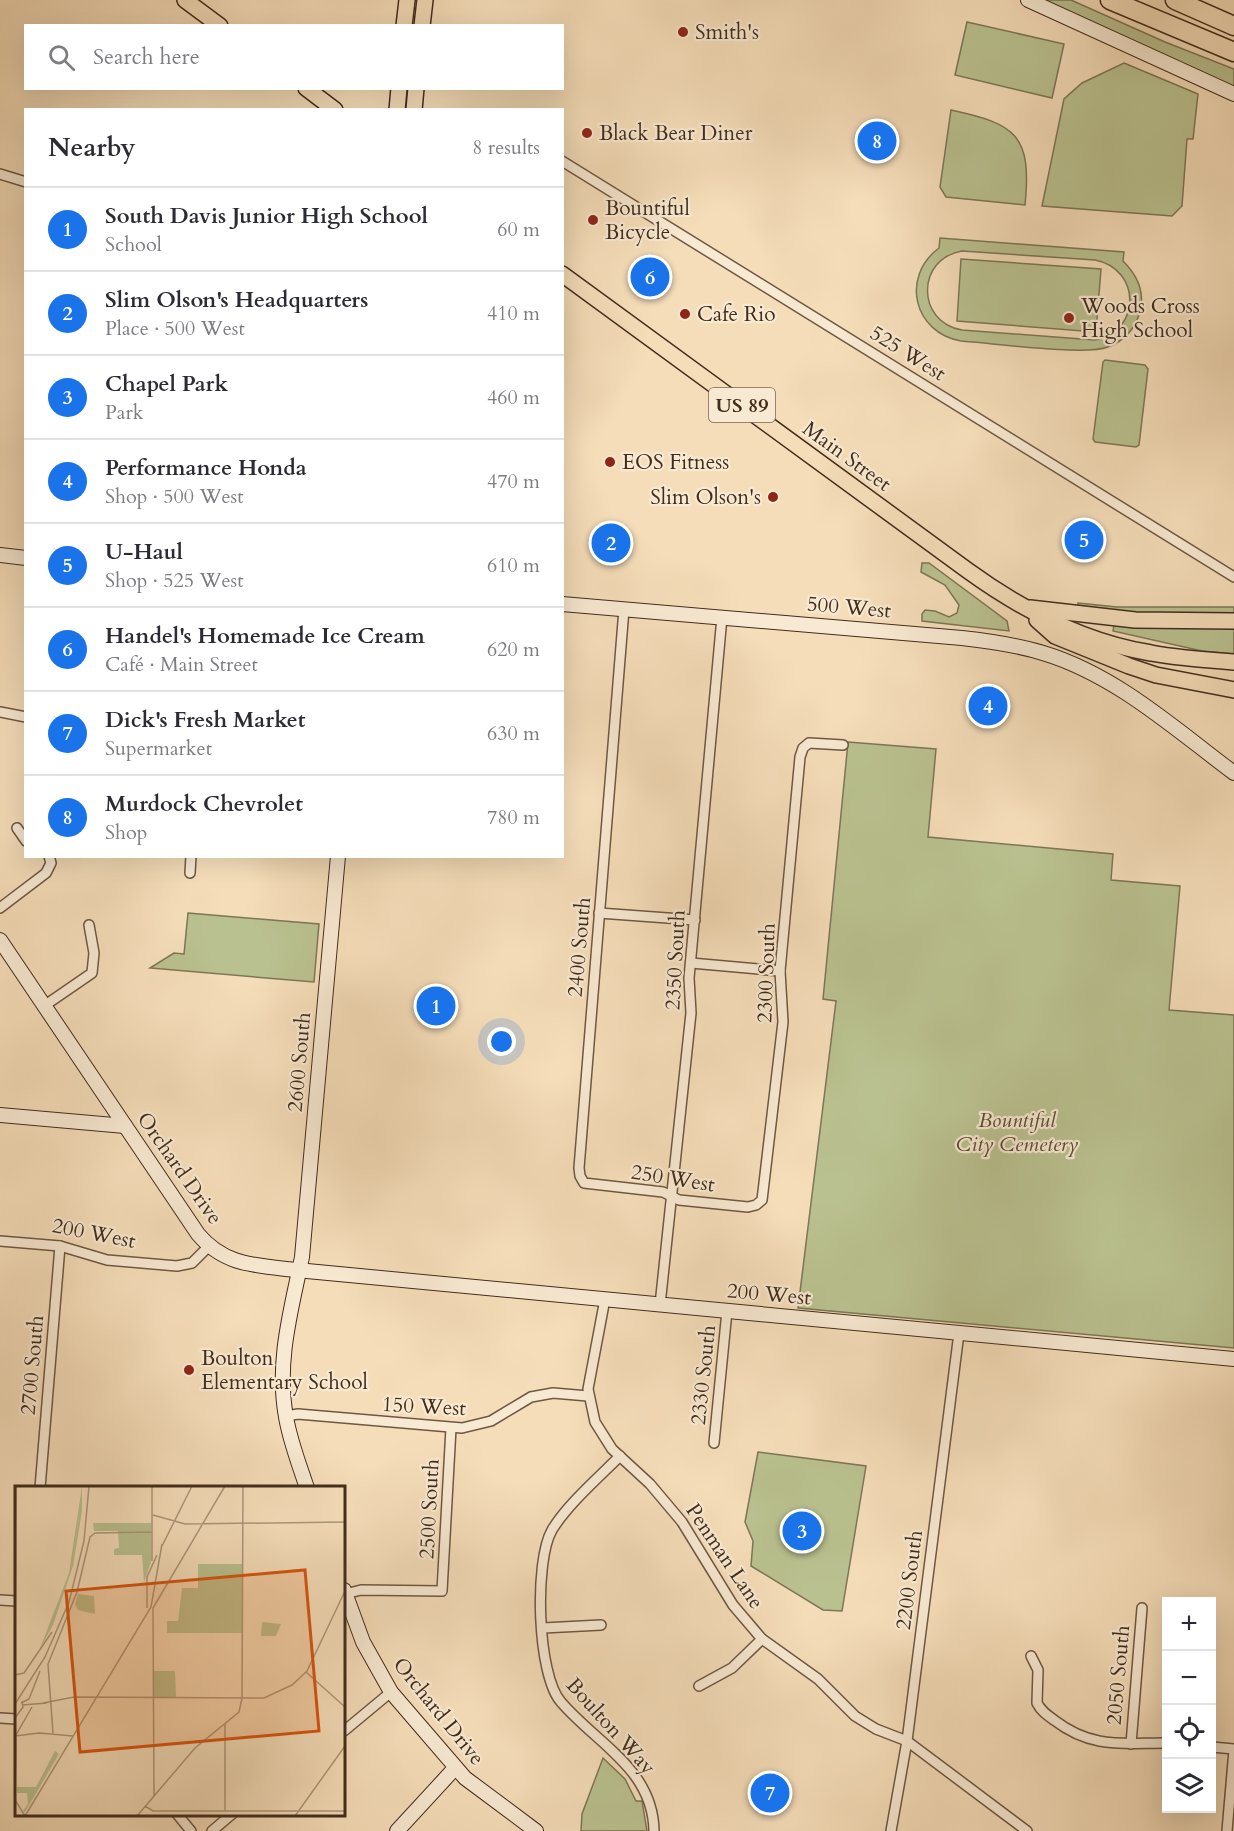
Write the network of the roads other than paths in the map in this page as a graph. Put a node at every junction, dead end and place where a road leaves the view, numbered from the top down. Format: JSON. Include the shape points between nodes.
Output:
{"nodes":[{"id":1,"x":185,"y":0,"type":"edge"},
{"id":2,"x":407,"y":0,"type":"edge"},
{"id":3,"x":425,"y":0,"type":"edge"},
{"id":4,"x":1028,"y":0,"type":"edge"},
{"id":5,"x":1110,"y":0,"type":"edge"},
{"id":6,"x":1175,"y":0,"type":"edge"},
{"id":7,"x":217,"y":24,"type":"edge"},
{"id":8,"x":404,"y":24,"type":"edge"},
{"id":9,"x":422,"y":24,"type":"edge"},
{"id":10,"x":1234,"y":26,"type":"edge"},
{"id":11,"x":1234,"y":52,"type":"edge"},
{"id":12,"x":309,"y":90,"type":"edge"},
{"id":13,"x":399,"y":90,"type":"edge"},
{"id":14,"x":416,"y":90,"type":"edge"},
{"id":15,"x":1234,"y":94,"type":"edge"},
{"id":16,"x":332,"y":108,"type":"edge"},
{"id":17,"x":397,"y":108,"type":"edge"},
{"id":18,"x":414,"y":108,"type":"edge"},
{"id":19,"x":564,"y":162,"type":"edge"},
{"id":20,"x":0,"y":174,"type":"edge"},
{"id":21,"x":24,"y":181,"type":"edge"},
{"id":22,"x":564,"y":275,"type":"edge"},
{"id":23,"x":0,"y":555,"type":"edge"},
{"id":24,"x":24,"y":558,"type":"edge"},
{"id":25,"x":1234,"y":577,"type":"edge"},
{"id":26,"x":564,"y":604,"type":"edge"},
{"id":27,"x":1022,"y":606,"type":"junction"},
{"id":28,"x":624,"y":609,"type":"junction"},
{"id":29,"x":722,"y":617,"type":"junction"},
{"id":30,"x":1234,"y":621,"type":"edge"},
{"id":31,"x":1234,"y":662,"type":"edge"},
{"id":32,"x":1234,"y":690,"type":"edge"},
{"id":33,"x":0,"y":712,"type":"edge"},
{"id":34,"x":24,"y":717,"type":"edge"},
{"id":35,"x":843,"y":745,"type":"dead end"},
{"id":36,"x":1234,"y":773,"type":"edge"},
{"id":37,"x":16,"y":828,"type":"dead end"},
{"id":38,"x":24,"y":838,"type":"edge"},
{"id":39,"x":50,"y":858,"type":"edge"},
{"id":40,"x":191,"y":858,"type":"edge"},
{"id":41,"x":338,"y":858,"type":"edge"},
{"id":42,"x":190,"y":873,"type":"dead end"},
{"id":43,"x":0,"y":908,"type":"edge"},
{"id":44,"x":599,"y":913,"type":"junction"},
{"id":45,"x":695,"y":920,"type":"junction"},
{"id":46,"x":89,"y":925,"type":"dead end"},
{"id":47,"x":0,"y":940,"type":"edge"},
{"id":48,"x":691,"y":963,"type":"junction"},
{"id":49,"x":780,"y":971,"type":"junction"},
{"id":50,"x":44,"y":1006,"type":"junction"},
{"id":51,"x":0,"y":1114,"type":"edge"},
{"id":52,"x":125,"y":1126,"type":"junction"},
{"id":53,"x":581,"y":1180,"type":"joint"},
{"id":54,"x":672,"y":1196,"type":"junction"},
{"id":55,"x":759,"y":1203,"type":"joint"},
{"id":56,"x":0,"y":1241,"type":"edge"},
{"id":57,"x":60,"y":1246,"type":"junction"},
{"id":58,"x":209,"y":1246,"type":"junction"},
{"id":59,"x":299,"y":1270,"type":"junction"},
{"id":60,"x":605,"y":1299,"type":"junction"},
{"id":61,"x":660,"y":1305,"type":"junction"},
{"id":62,"x":727,"y":1311,"type":"junction"},
{"id":63,"x":959,"y":1333,"type":"junction"},
{"id":64,"x":1234,"y":1359,"type":"edge"},
{"id":65,"x":588,"y":1396,"type":"junction"},
{"id":66,"x":286,"y":1416,"type":"junction"},
{"id":67,"x":451,"y":1428,"type":"junction"},
{"id":68,"x":714,"y":1443,"type":"dead end"},
{"id":69,"x":620,"y":1456,"type":"junction"},
{"id":70,"x":40,"y":1486,"type":"edge"},
{"id":71,"x":306,"y":1486,"type":"edge"},
{"id":72,"x":345,"y":1592,"type":"edge"},
{"id":73,"x":345,"y":1595,"type":"edge"},
{"id":74,"x":0,"y":1600,"type":"edge"},
{"id":75,"x":15,"y":1601,"type":"edge"},
{"id":76,"x":1142,"y":1608,"type":"dead end"},
{"id":77,"x":601,"y":1626,"type":"dead end"},
{"id":78,"x":543,"y":1628,"type":"junction"},
{"id":79,"x":762,"y":1639,"type":"junction"},
{"id":80,"x":1031,"y":1656,"type":"dead end"},
{"id":81,"x":699,"y":1686,"type":"dead end"},
{"id":82,"x":391,"y":1692,"type":"junction"},
{"id":83,"x":0,"y":1718,"type":"edge"},
{"id":84,"x":15,"y":1719,"type":"edge"},
{"id":85,"x":345,"y":1730,"type":"edge"},
{"id":86,"x":907,"y":1741,"type":"junction"},
{"id":87,"x":1162,"y":1743,"type":"edge"},
{"id":88,"x":1131,"y":1744,"type":"junction"},
{"id":89,"x":1216,"y":1748,"type":"edge"},
{"id":90,"x":1234,"y":1750,"type":"edge"},
{"id":91,"x":455,"y":1768,"type":"junction"},
{"id":92,"x":1233,"y":1773,"type":"edge"},
{"id":93,"x":178,"y":1816,"type":"edge"},
{"id":94,"x":231,"y":1816,"type":"edge"},
{"id":95,"x":191,"y":1831,"type":"edge"},
{"id":96,"x":212,"y":1831,"type":"edge"},
{"id":97,"x":397,"y":1831,"type":"edge"},
{"id":98,"x":536,"y":1831,"type":"edge"},
{"id":99,"x":654,"y":1831,"type":"edge"},
{"id":100,"x":891,"y":1831,"type":"edge"},
{"id":101,"x":1027,"y":1831,"type":"edge"},
{"id":102,"x":1227,"y":1831,"type":"edge"}],
"edges":[{"from":1,"to":7,"type":"main road"},
{"from":2,"to":8,"type":"main road"},
{"from":3,"to":9,"type":"main road"},
{"from":4,"to":15,"type":"street"},
{"from":5,"to":11,"type":"highway"},
{"from":6,"to":10,"type":"highway"},
{"from":12,"to":16,"type":"main road"},
{"from":13,"to":17,"type":"main road"},
{"from":14,"to":18,"type":"main road"},
{"from":19,"to":25,"type":"street","name":"525 West"},
{"from":20,"to":21,"type":"street"},
{"from":22,"to":27,"type":"main road","name":"Main Street","number":"US 89","via":[[979,579]]},
{"from":23,"to":24,"type":"street"},
{"from":26,"to":28,"type":"street","name":"500 West"},
{"from":27,"to":30,"type":"main road","via":[[1135,620]]},
{"from":27,"to":31,"type":"main road","number":"US 89","via":[[1064,628],[1120,647]]},
{"from":27,"to":32,"type":"main road","via":[[1055,636],[1129,666]]},
{"from":28,"to":29,"type":"street","name":"500 West"},
{"from":28,"to":44,"type":"street","name":"2400 South"},
{"from":29,"to":36,"type":"street","name":"500 West","via":[[1004,643],[1063,661],[1122,690]]},
{"from":29,"to":45,"type":"street","name":"2350 South"},
{"from":33,"to":34,"type":"street"},
{"from":35,"to":49,"type":"street","name":"2300 South","via":[[812,742],[805,745],[800,757]]},
{"from":37,"to":38,"type":"street"},
{"from":39,"to":43,"type":"street","via":[[46,873]]},
{"from":40,"to":42,"type":"street"},
{"from":41,"to":59,"type":"street","name":"2600 South"},
{"from":44,"to":45,"type":"street"},
{"from":44,"to":53,"type":"street","name":"2400 South"},
{"from":45,"to":48,"type":"street","name":"2350 South"},
{"from":46,"to":50,"type":"street","via":[[94,953],[92,973]]},
{"from":47,"to":50,"type":"street","name":"Orchard Drive"},
{"from":48,"to":49,"type":"street"},
{"from":48,"to":54,"type":"street","name":"2350 South","via":[[691,1013]]},
{"from":49,"to":55,"type":"street","name":"2300 South","via":[[783,1022],[764,1192]]},
{"from":50,"to":52,"type":"street","name":"Orchard Drive"},
{"from":51,"to":52,"type":"street"},
{"from":52,"to":58,"type":"street","name":"Orchard Drive"},
{"from":53,"to":54,"type":"street","name":"250 West","via":[[592,1185]]},
{"from":54,"to":55,"type":"street","name":"250 West","via":[[747,1207]]},
{"from":54,"to":61,"type":"street","name":"2350 South"},
{"from":56,"to":57,"type":"street","name":"200 West"},
{"from":57,"to":58,"type":"street","name":"200 West","via":[[106,1260],[177,1266],[192,1263]]},
{"from":57,"to":70,"type":"street","name":"2700 South"},
{"from":58,"to":59,"type":"street","name":"Orchard Drive","via":[[242,1264]]},
{"from":59,"to":60,"type":"street","name":"200 West"},
{"from":59,"to":66,"type":"street","via":[[283,1359]]},
{"from":60,"to":61,"type":"street","name":"200 West"},
{"from":60,"to":65,"type":"street","name":"Penman Lane"},
{"from":61,"to":62,"type":"street","name":"200 West"},
{"from":62,"to":63,"type":"street","name":"200 West"},
{"from":62,"to":68,"type":"street","name":"2330 South"},
{"from":63,"to":64,"type":"street","name":"200 West"},
{"from":63,"to":86,"type":"street","name":"2200 South"},
{"from":65,"to":67,"type":"street","name":"150 West","via":[[531,1397],[481,1425]]},
{"from":65,"to":69,"type":"street","name":"Penman Lane","via":[[600,1432]]},
{"from":66,"to":67,"type":"street","name":"150 West"},
{"from":66,"to":71,"type":"street"},
{"from":67,"to":72,"type":"street","name":"2500 South","via":[[442,1591]]},
{"from":69,"to":78,"type":"street","name":"Boulton Way","via":[[548,1538],[541,1566]]},
{"from":69,"to":79,"type":"street","name":"Penman Lane","via":[[667,1503],[696,1542],[725,1595]]},
{"from":73,"to":82,"type":"street","name":"Orchard Drive","via":[[366,1650]]},
{"from":74,"to":75,"type":"street"},
{"from":76,"to":88,"type":"street","name":"2050 South"},
{"from":77,"to":78,"type":"street"},
{"from":78,"to":99,"type":"street","name":"Boulton Way","via":[[545,1666],[554,1692],[638,1778],[652,1809]]},
{"from":79,"to":81,"type":"street","via":[[732,1668]]},
{"from":79,"to":86,"type":"street","name":"Penman Lane","via":[[818,1679],[863,1722]]},
{"from":80,"to":88,"type":"street","via":[[1038,1670],[1036,1700],[1041,1710],[1081,1737]]},
{"from":82,"to":85,"type":"street"},
{"from":82,"to":91,"type":"street","name":"Orchard Drive"},
{"from":83,"to":84,"type":"street"},
{"from":86,"to":100,"type":"street","name":"2200 South"},
{"from":86,"to":101,"type":"street","name":"Penman Lane"},
{"from":87,"to":88,"type":"street"},
{"from":89,"to":90,"type":"street"},
{"from":90,"to":92,"type":"street"},
{"from":91,"to":97,"type":"street"},
{"from":91,"to":98,"type":"street","name":"Orchard Drive"},
{"from":92,"to":102,"type":"street"},
{"from":93,"to":95,"type":"street"},
{"from":94,"to":96,"type":"street"}]}
